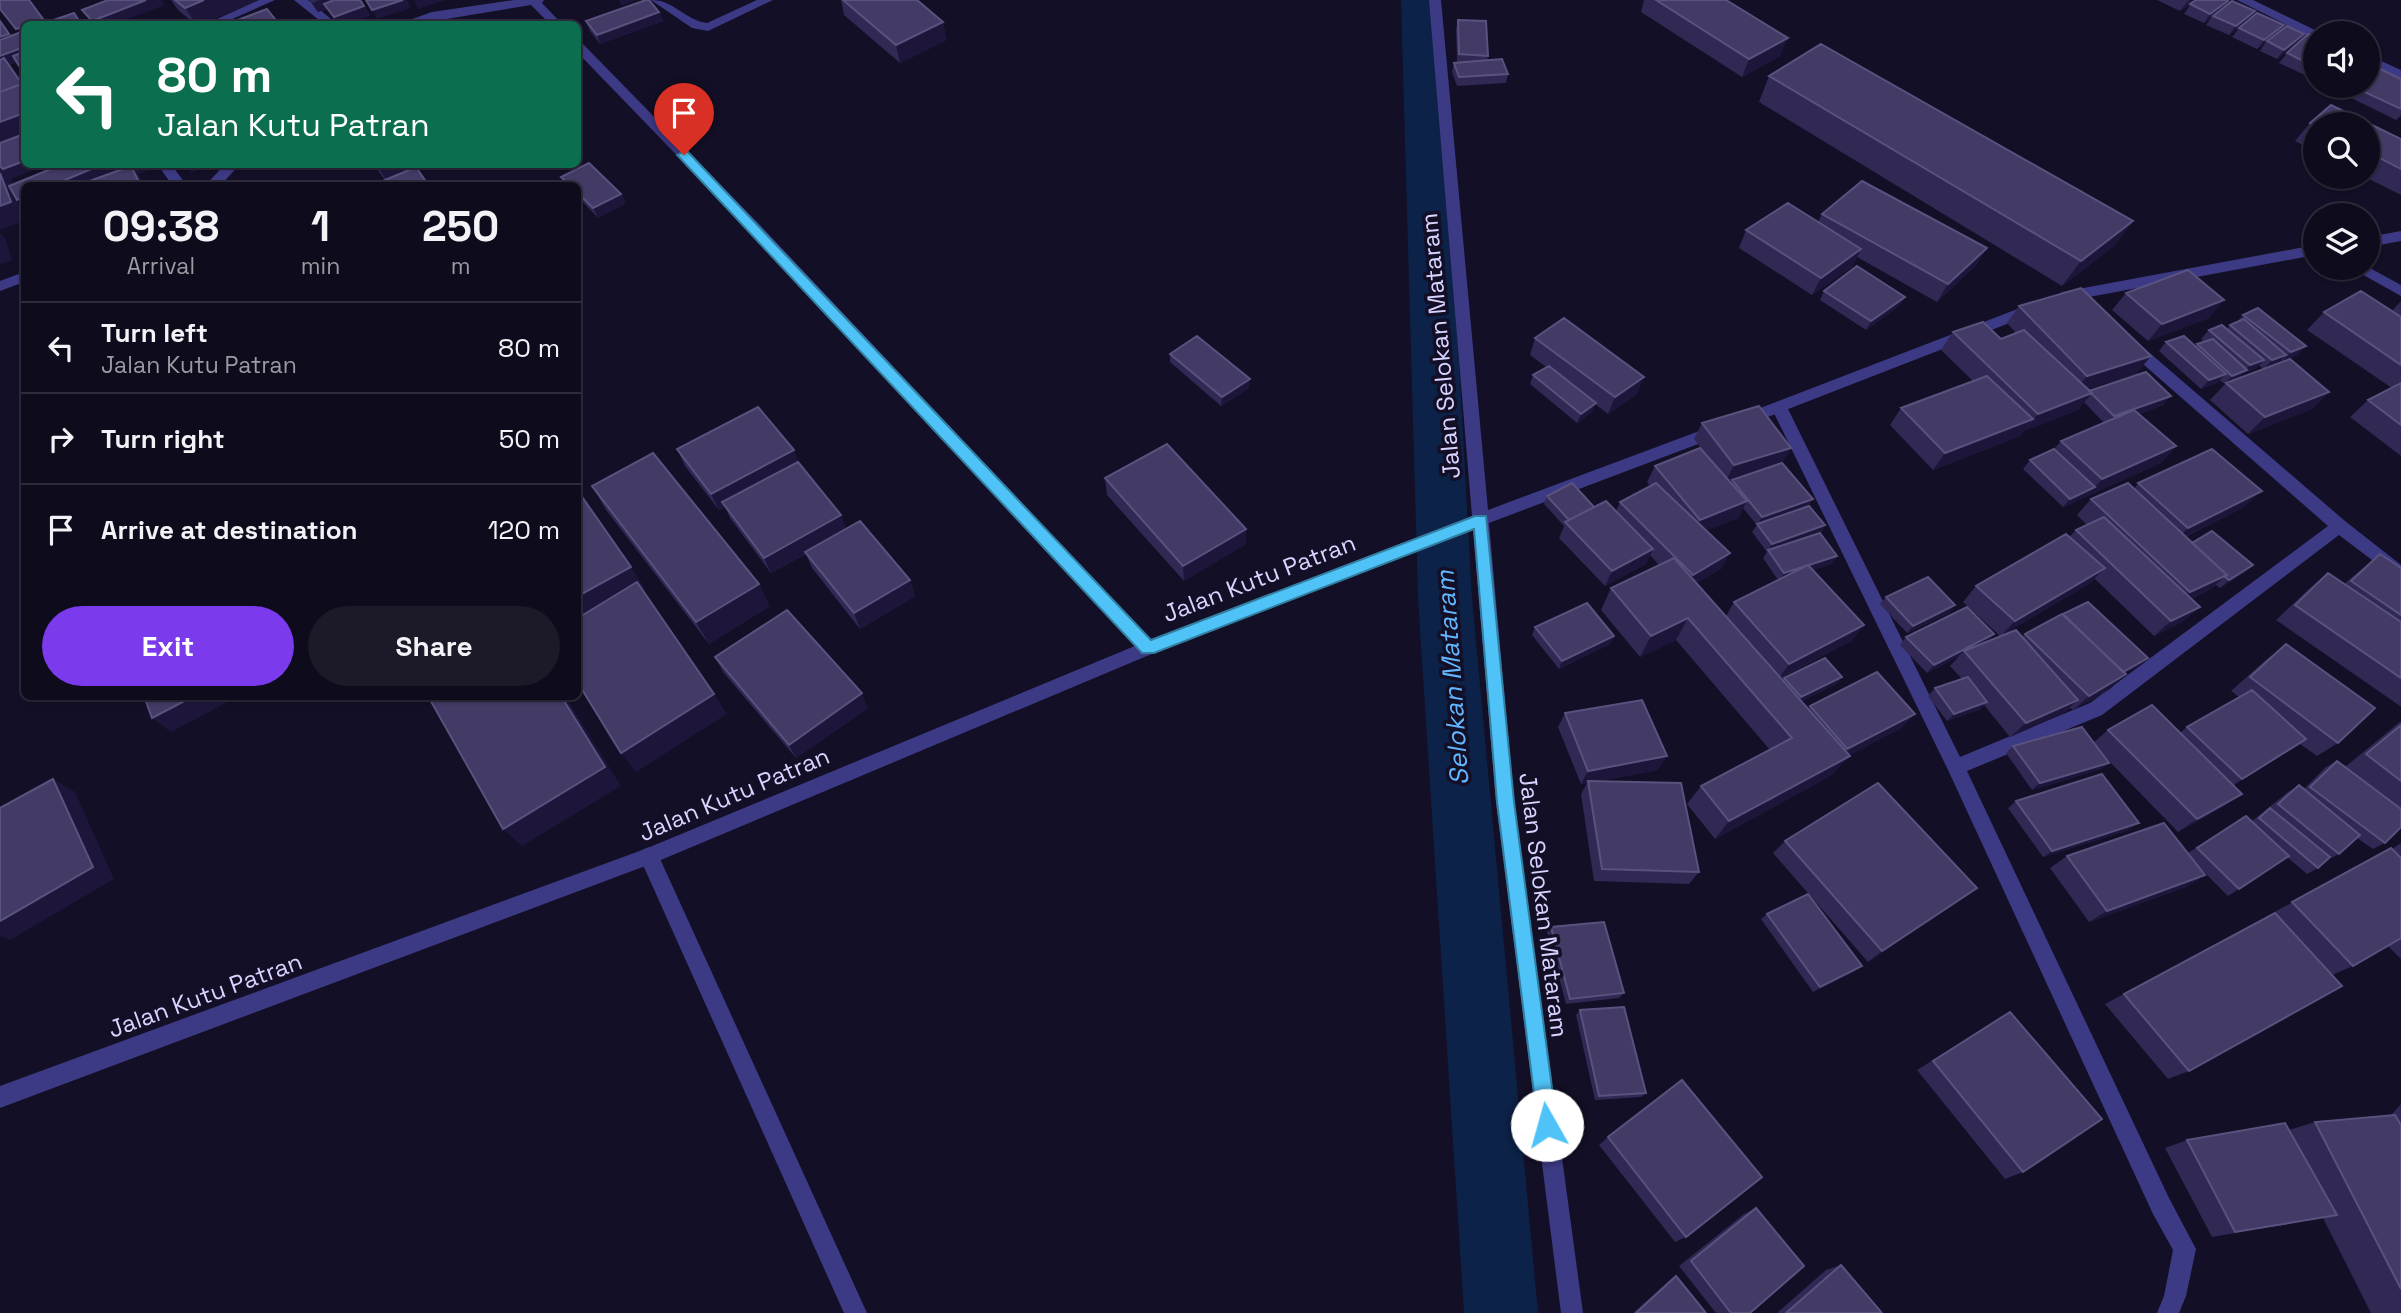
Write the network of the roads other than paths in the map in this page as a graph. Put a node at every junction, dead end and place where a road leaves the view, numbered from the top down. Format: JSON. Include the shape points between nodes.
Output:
{"nodes":[{"id":1,"x":269,"y":0,"type":"edge"},
{"id":2,"x":300,"y":0,"type":"edge"},
{"id":3,"x":657,"y":0,"type":"edge"},
{"id":4,"x":767,"y":0,"type":"edge"},
{"id":5,"x":1435,"y":0,"type":"edge"},
{"id":6,"x":2243,"y":0,"type":"edge"},
{"id":7,"x":536,"y":1,"type":"edge"},
{"id":8,"x":219,"y":21,"type":"edge"},
{"id":9,"x":327,"y":21,"type":"edge"},
{"id":10,"x":414,"y":21,"type":"edge"},
{"id":11,"x":553,"y":21,"type":"edge"},
{"id":12,"x":2303,"y":28,"type":"edge"},
{"id":13,"x":581,"y":49,"type":"edge"},
{"id":14,"x":2380,"y":65,"type":"edge"},
{"id":15,"x":2401,"y":75,"type":"edge"},
{"id":16,"x":166,"y":168,"type":"edge"},
{"id":17,"x":230,"y":168,"type":"edge"},
{"id":18,"x":178,"y":182,"type":"edge"},
{"id":19,"x":215,"y":182,"type":"edge"},
{"id":20,"x":2401,"y":236,"type":"edge"},
{"id":21,"x":2380,"y":240,"type":"edge"},
{"id":22,"x":2303,"y":252,"type":"edge"},
{"id":23,"x":21,"y":278,"type":"edge"},
{"id":24,"x":2380,"y":280,"type":"edge"},
{"id":25,"x":0,"y":286,"type":"edge"},
{"id":26,"x":2401,"y":291,"type":"edge"},
{"id":27,"x":2071,"y":293,"type":"junction"},
{"id":28,"x":2092,"y":311,"type":"edge"},
{"id":29,"x":2123,"y":338,"type":"edge"},
{"id":30,"x":1779,"y":407,"type":"junction"},
{"id":31,"x":1481,"y":520,"type":"junction"},
{"id":32,"x":2339,"y":526,"type":"junction"},
{"id":33,"x":2401,"y":575,"type":"edge"},
{"id":34,"x":1148,"y":648,"type":"junction"},
{"id":35,"x":1956,"y":767,"type":"junction"},
{"id":36,"x":649,"y":856,"type":"junction"},
{"id":37,"x":1,"y":1094,"type":"edge"},
{"id":38,"x":856,"y":1313,"type":"edge"},
{"id":39,"x":1572,"y":1313,"type":"edge"},
{"id":40,"x":2168,"y":1313,"type":"edge"}],
"edges":[{"from":1,"to":8,"type":"street"},
{"from":2,"to":9,"type":"street"},
{"from":3,"to":4,"type":"street","via":[[696,25],[708,27]]},
{"from":5,"to":31,"type":"street","name":"Jalan Selokan Mataram"},
{"from":6,"to":12,"type":"street"},
{"from":7,"to":10,"type":"street"},
{"from":7,"to":11,"type":"street"},
{"from":13,"to":34,"type":"street"},
{"from":14,"to":15,"type":"street"},
{"from":16,"to":18,"type":"street"},
{"from":17,"to":19,"type":"street"},
{"from":20,"to":21,"type":"street"},
{"from":22,"to":27,"type":"street","name":"Jalan Kutu Patran"},
{"from":23,"to":25,"type":"street"},
{"from":24,"to":26,"type":"street"},
{"from":27,"to":28,"type":"street"},
{"from":27,"to":30,"type":"street","name":"Jalan Kutu Patran"},
{"from":29,"to":32,"type":"street"},
{"from":30,"to":31,"type":"street","name":"Jalan Kutu Patran"},
{"from":30,"to":35,"type":"street"},
{"from":31,"to":34,"type":"street","name":"Jalan Kutu Patran"},
{"from":31,"to":39,"type":"street","name":"Jalan Selokan Mataram","via":[[1505,802]]},
{"from":32,"to":33,"type":"street"},
{"from":32,"to":35,"type":"street","via":[[2096,709]]},
{"from":34,"to":36,"type":"street","name":"Jalan Kutu Patran"},
{"from":35,"to":40,"type":"street","via":[[2185,1249]]},
{"from":36,"to":37,"type":"street","name":"Jalan Kutu Patran"},
{"from":36,"to":38,"type":"street"}]}
